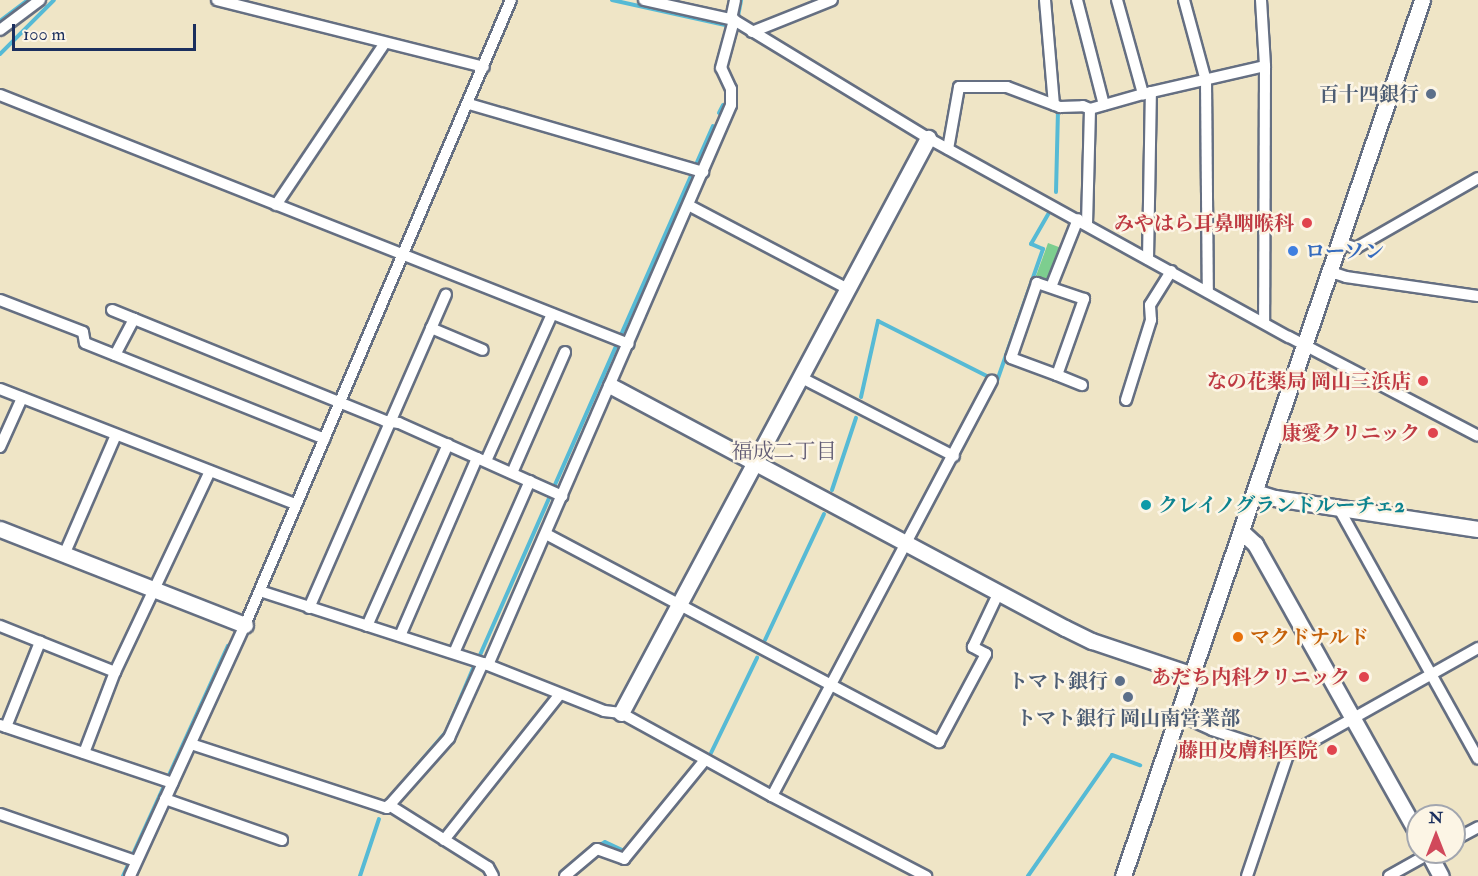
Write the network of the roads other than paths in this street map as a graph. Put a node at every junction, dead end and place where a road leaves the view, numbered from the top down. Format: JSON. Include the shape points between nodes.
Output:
{"nodes":[{"id":1,"x":40,"y":0,"type":"edge"},
{"id":2,"x":217,"y":0,"type":"edge"},
{"id":3,"x":511,"y":0,"type":"edge"},
{"id":4,"x":645,"y":0,"type":"edge"},
{"id":5,"x":735,"y":0,"type":"edge"},
{"id":6,"x":832,"y":0,"type":"edge"},
{"id":7,"x":1045,"y":0,"type":"edge"},
{"id":8,"x":1077,"y":0,"type":"edge"},
{"id":9,"x":1117,"y":0,"type":"edge"},
{"id":10,"x":1184,"y":0,"type":"edge"},
{"id":11,"x":1261,"y":0,"type":"edge"},
{"id":12,"x":1422,"y":0,"type":"edge"},
{"id":13,"x":732,"y":19,"type":"junction"},
{"id":14,"x":0,"y":30,"type":"edge"},
{"id":15,"x":752,"y":32,"type":"junction"},
{"id":16,"x":386,"y":43,"type":"junction"},
{"id":17,"x":1265,"y":66,"type":"junction"},
{"id":18,"x":484,"y":67,"type":"junction"},
{"id":19,"x":1206,"y":81,"type":"junction"},
{"id":20,"x":1147,"y":93,"type":"junction"},
{"id":21,"x":0,"y":95,"type":"edge"},
{"id":22,"x":468,"y":104,"type":"junction"},
{"id":23,"x":1054,"y":105,"type":"junction"},
{"id":24,"x":1104,"y":105,"type":"junction"},
{"id":25,"x":1090,"y":109,"type":"junction"},
{"id":26,"x":928,"y":138,"type":"junction"},
{"id":27,"x":948,"y":149,"type":"junction"},
{"id":28,"x":697,"y":171,"type":"junction"},
{"id":29,"x":1478,"y":178,"type":"edge"},
{"id":30,"x":276,"y":205,"type":"junction"},
{"id":31,"x":690,"y":206,"type":"junction"},
{"id":32,"x":1082,"y":222,"type":"junction"},
{"id":33,"x":1340,"y":243,"type":"junction"},
{"id":34,"x":405,"y":255,"type":"junction"},
{"id":35,"x":1148,"y":259,"type":"junction"},
{"id":36,"x":1171,"y":271,"type":"junction"},
{"id":37,"x":1331,"y":272,"type":"junction"},
{"id":38,"x":1051,"y":287,"type":"junction"},
{"id":39,"x":848,"y":289,"type":"junction"},
{"id":40,"x":1208,"y":291,"type":"junction"},
{"id":41,"x":446,"y":295,"type":"dead end"},
{"id":42,"x":1478,"y":296,"type":"edge"},
{"id":43,"x":0,"y":300,"type":"edge"},
{"id":44,"x":112,"y":310,"type":"dead end"},
{"id":45,"x":552,"y":314,"type":"junction"},
{"id":46,"x":135,"y":319,"type":"junction"},
{"id":47,"x":1264,"y":321,"type":"junction"},
{"id":48,"x":431,"y":328,"type":"junction"},
{"id":49,"x":623,"y":342,"type":"junction"},
{"id":50,"x":1305,"y":344,"type":"junction"},
{"id":51,"x":483,"y":350,"type":"dead end"},
{"id":52,"x":565,"y":352,"type":"dead end"},
{"id":53,"x":115,"y":355,"type":"junction"},
{"id":54,"x":1057,"y":375,"type":"junction"},
{"id":55,"x":800,"y":377,"type":"junction"},
{"id":56,"x":992,"y":381,"type":"dead end"},
{"id":57,"x":1082,"y":385,"type":"dead end"},
{"id":58,"x":611,"y":386,"type":"junction"},
{"id":59,"x":0,"y":389,"type":"edge"},
{"id":60,"x":22,"y":398,"type":"junction"},
{"id":61,"x":1126,"y":400,"type":"dead end"},
{"id":62,"x":342,"y":402,"type":"junction"},
{"id":63,"x":392,"y":421,"type":"junction"},
{"id":64,"x":116,"y":435,"type":"junction"},
{"id":65,"x":1478,"y":436,"type":"edge"},
{"id":66,"x":325,"y":439,"type":"junction"},
{"id":67,"x":448,"y":444,"type":"junction"},
{"id":68,"x":0,"y":447,"type":"edge"},
{"id":69,"x":954,"y":456,"type":"junction"},
{"id":70,"x":482,"y":460,"type":"junction"},
{"id":71,"x":755,"y":462,"type":"junction"},
{"id":72,"x":210,"y":471,"type":"junction"},
{"id":73,"x":512,"y":473,"type":"junction"},
{"id":74,"x":530,"y":481,"type":"junction"},
{"id":75,"x":1255,"y":492,"type":"junction"},
{"id":76,"x":556,"y":494,"type":"junction"},
{"id":77,"x":296,"y":504,"type":"junction"},
{"id":78,"x":1338,"y":507,"type":"junction"},
{"id":79,"x":0,"y":529,"type":"edge"},
{"id":80,"x":1478,"y":529,"type":"edge"},
{"id":81,"x":1242,"y":532,"type":"junction"},
{"id":82,"x":546,"y":534,"type":"junction"},
{"id":83,"x":909,"y":543,"type":"junction"},
{"id":84,"x":64,"y":555,"type":"junction"},
{"id":85,"x":154,"y":590,"type":"junction"},
{"id":86,"x":260,"y":591,"type":"junction"},
{"id":87,"x":999,"y":592,"type":"junction"},
{"id":88,"x":679,"y":605,"type":"junction"},
{"id":89,"x":309,"y":608,"type":"junction"},
{"id":90,"x":245,"y":625,"type":"junction"},
{"id":91,"x":0,"y":626,"type":"edge"},
{"id":92,"x":367,"y":626,"type":"junction"},
{"id":93,"x":400,"y":636,"type":"junction"},
{"id":94,"x":40,"y":642,"type":"junction"},
{"id":95,"x":1478,"y":648,"type":"edge"},
{"id":96,"x":454,"y":653,"type":"junction"},
{"id":97,"x":486,"y":664,"type":"junction"},
{"id":98,"x":115,"y":672,"type":"junction"},
{"id":99,"x":1193,"y":675,"type":"junction"},
{"id":100,"x":1431,"y":675,"type":"junction"},
{"id":101,"x":831,"y":687,"type":"junction"},
{"id":102,"x":560,"y":694,"type":"junction"},
{"id":103,"x":621,"y":713,"type":"junction"},
{"id":104,"x":1179,"y":715,"type":"junction"},
{"id":105,"x":1354,"y":719,"type":"junction"},
{"id":106,"x":3,"y":726,"type":"edge"},
{"id":107,"x":191,"y":744,"type":"junction"},
{"id":108,"x":84,"y":753,"type":"junction"},
{"id":109,"x":1477,"y":754,"type":"edge"},
{"id":110,"x":1288,"y":755,"type":"junction"},
{"id":111,"x":705,"y":760,"type":"junction"},
{"id":112,"x":167,"y":782,"type":"junction"},
{"id":113,"x":772,"y":796,"type":"junction"},
{"id":114,"x":165,"y":799,"type":"junction"},
{"id":115,"x":389,"y":805,"type":"junction"},
{"id":116,"x":1406,"y":813,"type":"edge"},
{"id":117,"x":0,"y":814,"type":"edge"},
{"id":118,"x":282,"y":840,"type":"dead end"},
{"id":119,"x":444,"y":840,"type":"junction"},
{"id":120,"x":132,"y":859,"type":"junction"},
{"id":121,"x":1410,"y":864,"type":"edge"},
{"id":122,"x":129,"y":876,"type":"edge"},
{"id":123,"x":494,"y":876,"type":"edge"},
{"id":124,"x":565,"y":876,"type":"edge"},
{"id":125,"x":926,"y":876,"type":"edge"},
{"id":126,"x":1123,"y":876,"type":"edge"},
{"id":127,"x":1247,"y":876,"type":"edge"},
{"id":128,"x":1389,"y":876,"type":"edge"}],
"edges":[{"from":1,"to":14,"type":"street"},
{"from":2,"to":16,"type":"street"},
{"from":3,"to":18,"type":"street"},
{"from":4,"to":13,"type":"street"},
{"from":5,"to":13,"type":"street"},
{"from":6,"to":15,"type":"street"},
{"from":7,"to":23,"type":"street"},
{"from":8,"to":24,"type":"street"},
{"from":9,"to":20,"type":"street"},
{"from":10,"to":19,"type":"street"},
{"from":11,"to":17,"type":"street"},
{"from":12,"to":33,"type":"street"},
{"from":13,"to":15,"type":"street"},
{"from":13,"to":28,"type":"street","via":[[721,68],[731,89],[731,105]]},
{"from":15,"to":26,"type":"street"},
{"from":16,"to":18,"type":"street"},
{"from":16,"to":30,"type":"street"},
{"from":17,"to":19,"type":"street"},
{"from":17,"to":47,"type":"street"},
{"from":18,"to":22,"type":"street"},
{"from":19,"to":20,"type":"street"},
{"from":19,"to":40,"type":"street"},
{"from":20,"to":24,"type":"street"},
{"from":20,"to":35,"type":"street"},
{"from":21,"to":30,"type":"street"},
{"from":22,"to":28,"type":"street"},
{"from":22,"to":34,"type":"street"},
{"from":23,"to":25,"type":"street"},
{"from":23,"to":27,"type":"street","via":[[1007,87],[960,87]]},
{"from":24,"to":25,"type":"street"},
{"from":25,"to":32,"type":"street"},
{"from":26,"to":27,"type":"street"},
{"from":26,"to":39,"type":"street"},
{"from":27,"to":32,"type":"street"},
{"from":28,"to":31,"type":"street"},
{"from":29,"to":33,"type":"street","via":[[1356,248]]},
{"from":30,"to":34,"type":"street"},
{"from":31,"to":39,"type":"street"},
{"from":31,"to":49,"type":"street"},
{"from":32,"to":35,"type":"street"},
{"from":32,"to":38,"type":"street"},
{"from":33,"to":37,"type":"street"},
{"from":34,"to":45,"type":"street"},
{"from":34,"to":62,"type":"street"},
{"from":35,"to":36,"type":"street"},
{"from":36,"to":40,"type":"street"},
{"from":36,"to":61,"type":"street","via":[[1150,305],[1151,320]]},
{"from":37,"to":42,"type":"street"},
{"from":37,"to":50,"type":"street"},
{"from":38,"to":54,"type":"street","via":[[1084,299]]},
{"from":38,"to":54,"type":"street","via":[[1037,283],[1011,358]]},
{"from":39,"to":55,"type":"street"},
{"from":40,"to":47,"type":"street"},
{"from":41,"to":48,"type":"street"},
{"from":43,"to":53,"type":"street","via":[[83,332],[85,343]]},
{"from":44,"to":46,"type":"street"},
{"from":45,"to":49,"type":"street"},
{"from":45,"to":70,"type":"street"},
{"from":46,"to":53,"type":"street"},
{"from":46,"to":62,"type":"street"},
{"from":47,"to":50,"type":"street"},
{"from":48,"to":51,"type":"street"},
{"from":48,"to":63,"type":"street"},
{"from":49,"to":58,"type":"street"},
{"from":50,"to":65,"type":"street"},
{"from":50,"to":75,"type":"street"},
{"from":52,"to":73,"type":"street"},
{"from":53,"to":66,"type":"street"},
{"from":54,"to":57,"type":"street"},
{"from":55,"to":69,"type":"street"},
{"from":55,"to":71,"type":"street"},
{"from":56,"to":69,"type":"street"},
{"from":58,"to":71,"type":"street"},
{"from":58,"to":76,"type":"street"},
{"from":59,"to":60,"type":"street"},
{"from":60,"to":64,"type":"street"},
{"from":60,"to":68,"type":"street"},
{"from":62,"to":63,"type":"street"},
{"from":62,"to":66,"type":"street"},
{"from":63,"to":67,"type":"street"},
{"from":63,"to":89,"type":"street"},
{"from":64,"to":72,"type":"street"},
{"from":64,"to":84,"type":"street"},
{"from":66,"to":77,"type":"street"},
{"from":67,"to":70,"type":"street"},
{"from":67,"to":92,"type":"street"},
{"from":69,"to":83,"type":"street"},
{"from":70,"to":73,"type":"street"},
{"from":70,"to":93,"type":"street"},
{"from":71,"to":83,"type":"street"},
{"from":71,"to":88,"type":"street"},
{"from":72,"to":77,"type":"street"},
{"from":72,"to":85,"type":"street"},
{"from":73,"to":74,"type":"street"},
{"from":74,"to":76,"type":"street"},
{"from":74,"to":96,"type":"street"},
{"from":75,"to":78,"type":"street"},
{"from":75,"to":81,"type":"street"},
{"from":76,"to":82,"type":"street"},
{"from":77,"to":86,"type":"street"},
{"from":78,"to":80,"type":"street"},
{"from":78,"to":100,"type":"street"},
{"from":79,"to":84,"type":"street"},
{"from":81,"to":99,"type":"street"},
{"from":81,"to":105,"type":"street","via":[[1255,544]]},
{"from":82,"to":88,"type":"street"},
{"from":82,"to":97,"type":"street"},
{"from":83,"to":87,"type":"street"},
{"from":83,"to":101,"type":"street"},
{"from":84,"to":85,"type":"street"},
{"from":85,"to":90,"type":"street"},
{"from":85,"to":98,"type":"street"},
{"from":86,"to":89,"type":"street"},
{"from":86,"to":90,"type":"street"},
{"from":87,"to":99,"type":"street","via":[[1092,640]]},
{"from":87,"to":101,"type":"street","via":[[973,647],[986,654],[939,742]]},
{"from":88,"to":101,"type":"street"},
{"from":88,"to":103,"type":"street"},
{"from":89,"to":92,"type":"street"},
{"from":90,"to":107,"type":"street"},
{"from":91,"to":94,"type":"street"},
{"from":92,"to":93,"type":"street"},
{"from":93,"to":96,"type":"street"},
{"from":94,"to":98,"type":"street"},
{"from":94,"to":106,"type":"street"},
{"from":95,"to":100,"type":"street"},
{"from":96,"to":97,"type":"street"},
{"from":97,"to":102,"type":"street"},
{"from":97,"to":115,"type":"street","via":[[448,738]]},
{"from":98,"to":108,"type":"street"},
{"from":99,"to":104,"type":"street"},
{"from":100,"to":105,"type":"street"},
{"from":100,"to":109,"type":"street"},
{"from":101,"to":113,"type":"street"},
{"from":102,"to":103,"type":"street","via":[[604,711]]},
{"from":102,"to":119,"type":"street"},
{"from":103,"to":111,"type":"street"},
{"from":104,"to":110,"type":"street"},
{"from":104,"to":126,"type":"street"},
{"from":105,"to":110,"type":"street"},
{"from":105,"to":116,"type":"street"},
{"from":106,"to":108,"type":"street"},
{"from":107,"to":112,"type":"street"},
{"from":107,"to":115,"type":"street","via":[[387,808]]},
{"from":108,"to":112,"type":"street"},
{"from":110,"to":127,"type":"street"},
{"from":111,"to":113,"type":"street"},
{"from":111,"to":124,"type":"street","via":[[624,859],[597,849]]},
{"from":112,"to":114,"type":"street"},
{"from":113,"to":125,"type":"street"},
{"from":114,"to":118,"type":"street"},
{"from":114,"to":120,"type":"street"},
{"from":115,"to":119,"type":"street"},
{"from":117,"to":120,"type":"street"},
{"from":119,"to":123,"type":"street","via":[[488,867]]},
{"from":120,"to":122,"type":"street"},
{"from":121,"to":128,"type":"street"}]}
